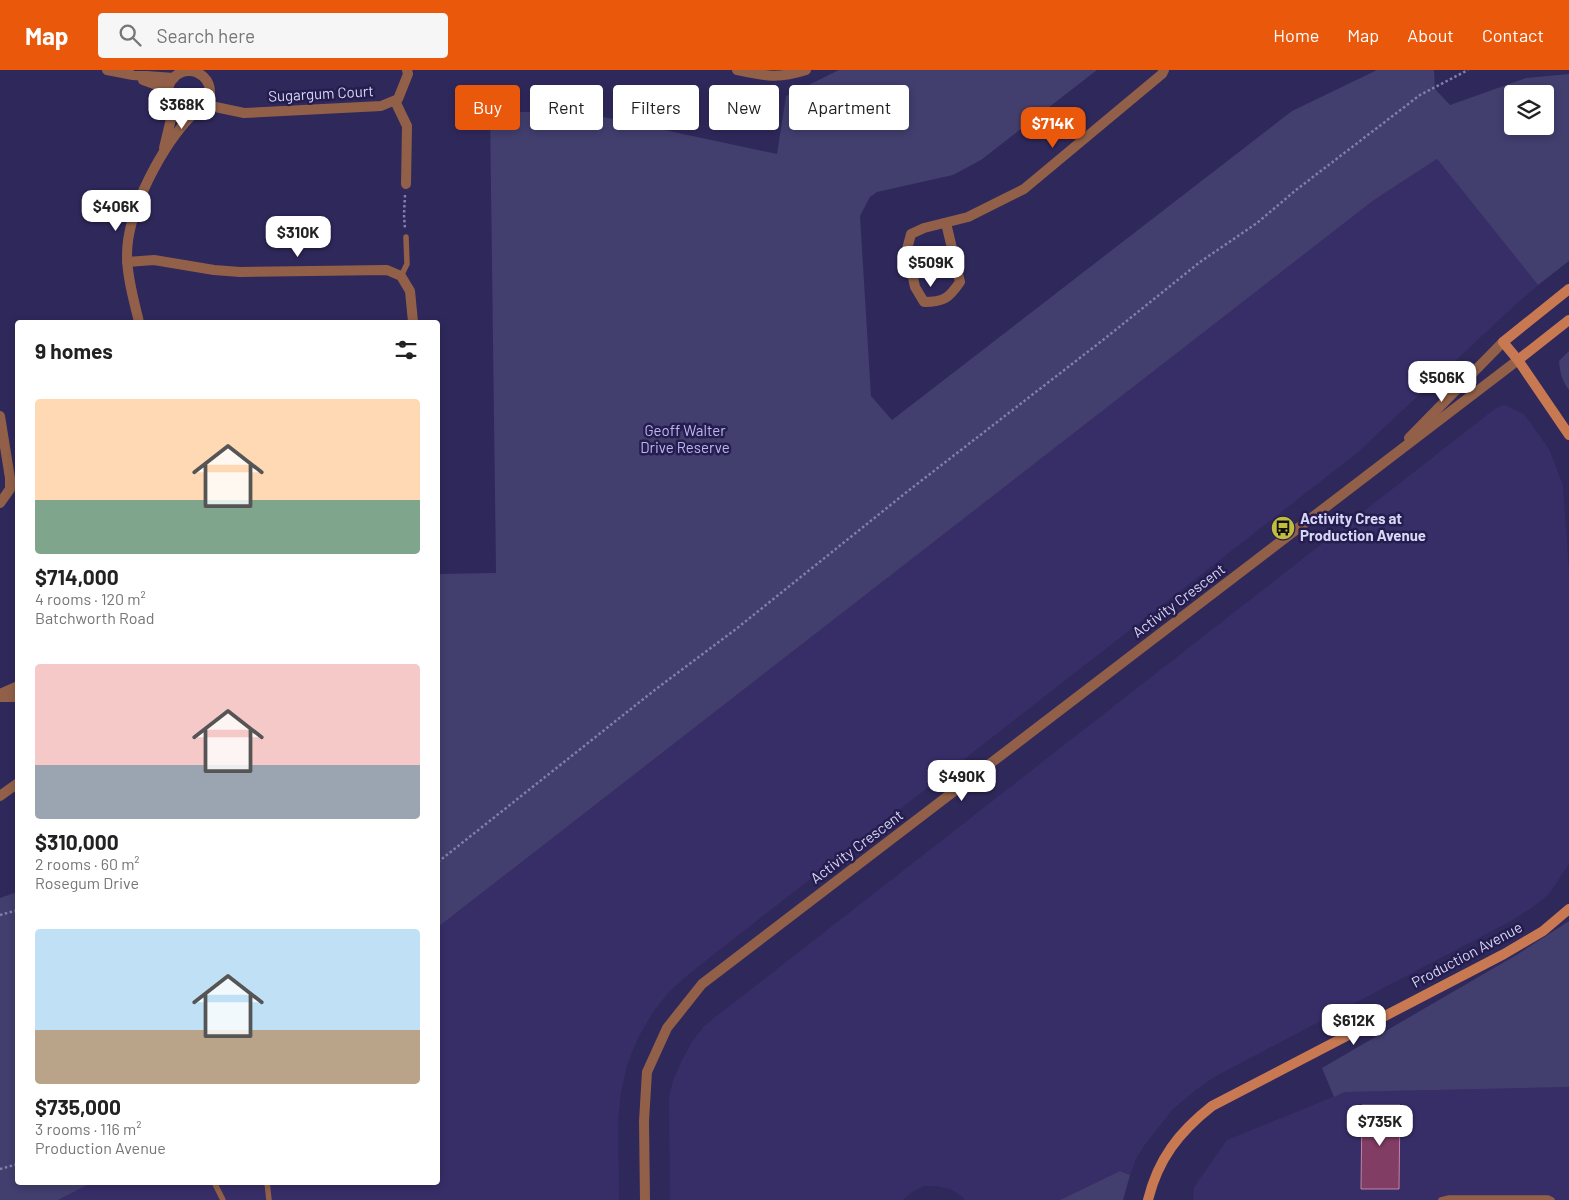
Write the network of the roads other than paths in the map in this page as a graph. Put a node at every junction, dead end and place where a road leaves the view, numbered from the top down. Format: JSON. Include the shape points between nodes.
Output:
{"nodes":[{"id":1,"x":107,"y":70,"type":"edge"},
{"id":2,"x":189,"y":70,"type":"edge"},
{"id":3,"x":408,"y":70,"type":"edge"},
{"id":4,"x":737,"y":70,"type":"edge"},
{"id":5,"x":806,"y":70,"type":"edge"},
{"id":6,"x":1164,"y":70,"type":"edge"},
{"id":7,"x":133,"y":75,"type":"junction"},
{"id":8,"x":208,"y":75,"type":"edge"},
{"id":9,"x":174,"y":78,"type":"junction"},
{"id":10,"x":168,"y":89,"type":"junction"},
{"id":11,"x":211,"y":93,"type":"junction"},
{"id":12,"x":395,"y":101,"type":"junction"},
{"id":13,"x":172,"y":105,"type":"junction"},
{"id":14,"x":206,"y":105,"type":"junction"},
{"id":15,"x":194,"y":113,"type":"junction"},
{"id":16,"x":244,"y":113,"type":"junction"},
{"id":17,"x":163,"y":151,"type":"junction"},
{"id":18,"x":406,"y":184,"type":"road end"},
{"id":19,"x":946,"y":223,"type":"junction"},
{"id":20,"x":406,"y":237,"type":"road end"},
{"id":21,"x":127,"y":262,"type":"junction"},
{"id":22,"x":401,"y":276,"type":"junction"},
{"id":23,"x":1569,"y":289,"type":"edge"},
{"id":24,"x":139,"y":320,"type":"edge"},
{"id":25,"x":413,"y":320,"type":"edge"},
{"id":26,"x":1569,"y":320,"type":"edge"},
{"id":27,"x":1503,"y":342,"type":"junction"},
{"id":28,"x":1518,"y":360,"type":"junction"},
{"id":29,"x":0,"y":416,"type":"edge"},
{"id":30,"x":1569,"y":435,"type":"edge"},
{"id":31,"x":1382,"y":465,"type":"junction"},
{"id":32,"x":0,"y":503,"type":"edge"},
{"id":33,"x":15,"y":688,"type":"edge"},
{"id":34,"x":0,"y":695,"type":"edge"},
{"id":35,"x":15,"y":697,"type":"edge"},
{"id":36,"x":15,"y":785,"type":"edge"},
{"id":37,"x":0,"y":796,"type":"edge"},
{"id":38,"x":1569,"y":909,"type":"edge"},
{"id":39,"x":216,"y":1185,"type":"edge"},
{"id":40,"x":267,"y":1185,"type":"edge"},
{"id":41,"x":223,"y":1200,"type":"edge"},
{"id":42,"x":269,"y":1200,"type":"edge"},
{"id":43,"x":645,"y":1200,"type":"edge"},
{"id":44,"x":1148,"y":1200,"type":"edge"},
{"id":45,"x":1441,"y":1200,"type":"edge"},
{"id":46,"x":1552,"y":1200,"type":"edge"}],
"edges":[{"from":1,"to":7,"type":"street"},
{"from":2,"to":8,"type":"street"},
{"from":2,"to":9,"type":"street"},
{"from":3,"to":12,"type":"street","name":"Sugargum Court"},
{"from":4,"to":5,"type":"street","via":[[773,77]]},
{"from":6,"to":19,"type":"street","via":[[1024,189],[968,217]]},
{"from":7,"to":9,"type":"street"},
{"from":7,"to":10,"type":"street"},
{"from":8,"to":11,"type":"street"},
{"from":9,"to":10,"type":"street"},
{"from":10,"to":13,"type":"street"},
{"from":11,"to":14,"type":"street"},
{"from":11,"to":16,"type":"street"},
{"from":12,"to":16,"type":"street","name":"Sugargum Court","via":[[381,106]]},
{"from":12,"to":18,"type":"street","via":[[407,126]]},
{"from":13,"to":15,"type":"street","via":[[182,112]]},
{"from":13,"to":17,"type":"street"},
{"from":14,"to":15,"type":"street"},
{"from":14,"to":16,"type":"street","name":"Sugargum Court"},
{"from":15,"to":17,"type":"street"},
{"from":17,"to":21,"type":"street","via":[[137,208],[128,237]]},
{"from":19,"to":19,"type":"street","via":[[960,282],[951,295],[939,302],[924,302],[915,287],[907,249],[911,234]]},
{"from":20,"to":22,"type":"lane","via":[[407,264]]},
{"from":21,"to":22,"type":"street","via":[[154,260],[240,272],[387,270]]},
{"from":21,"to":24,"type":"street"},
{"from":22,"to":25,"type":"street","via":[[410,291]]},
{"from":23,"to":27,"type":"main road","name":"Activity Crescent"},
{"from":26,"to":28,"type":"main road","name":"Activity Crescent"},
{"from":27,"to":28,"type":"main road"},
{"from":27,"to":31,"type":"street","name":"Activity Crescent"},
{"from":28,"to":30,"type":"main road"},
{"from":28,"to":31,"type":"street","name":"Activity Crescent"},
{"from":29,"to":32,"type":"street","via":[[10,478],[10,489]]},
{"from":31,"to":43,"type":"street","name":"Activity Crescent","via":[[702,984],[667,1028],[647,1072]]},
{"from":33,"to":34,"type":"street"},
{"from":34,"to":35,"type":"street"},
{"from":36,"to":37,"type":"street"},
{"from":38,"to":44,"type":"main road","name":"Production Avenue","via":[[1543,931],[1504,954],[1212,1106],[1171,1146]]},
{"from":39,"to":41,"type":"lane"},
{"from":40,"to":42,"type":"lane"},
{"from":45,"to":46,"type":"lane"}]}
